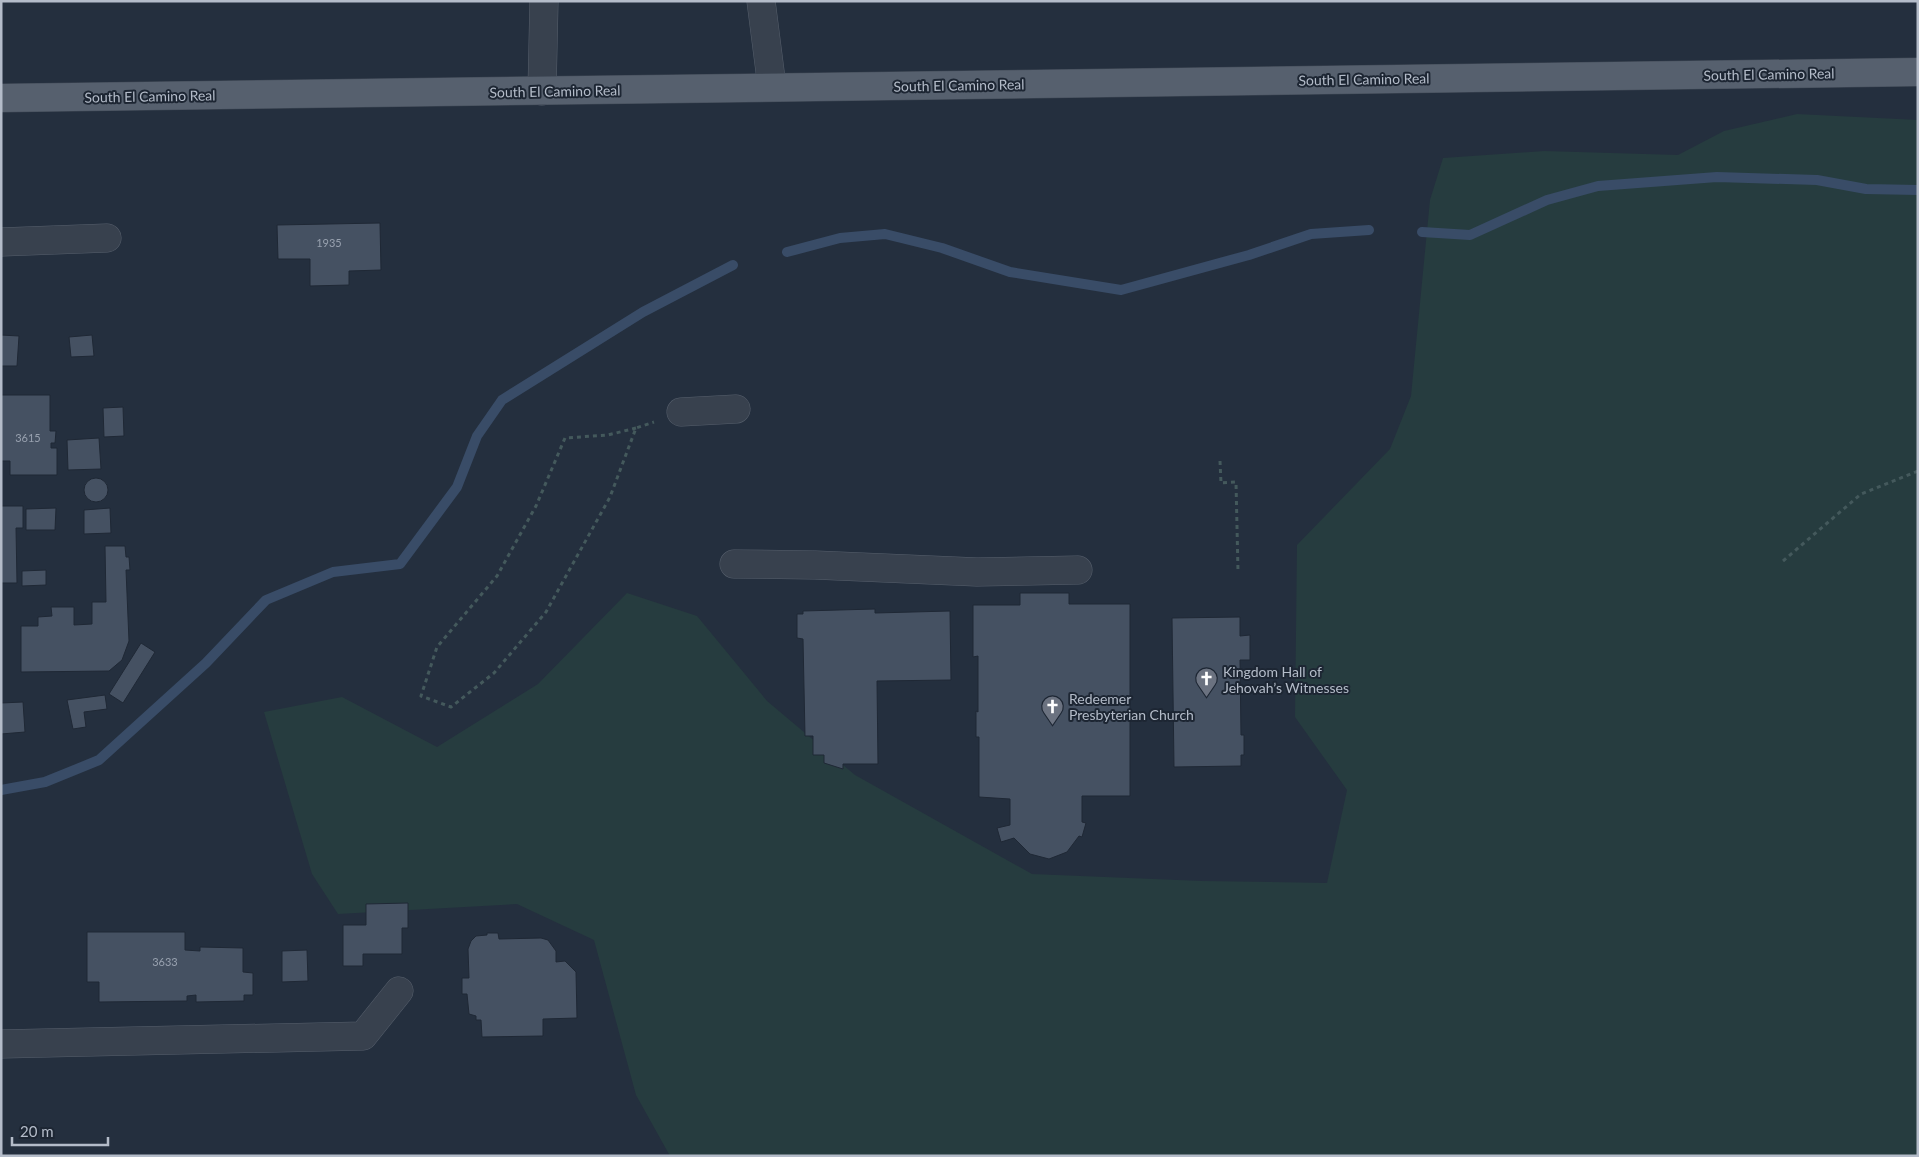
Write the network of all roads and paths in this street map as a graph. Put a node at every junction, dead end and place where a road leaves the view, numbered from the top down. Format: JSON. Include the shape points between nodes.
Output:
{"nodes":[{"id":1,"x":544,"y":1,"type":"edge"},
{"id":2,"x":761,"y":1,"type":"edge"},
{"id":3,"x":1918,"y":72,"type":"edge"},
{"id":4,"x":772,"y":87,"type":"junction"},
{"id":5,"x":542,"y":91,"type":"junction"},
{"id":6,"x":1,"y":98,"type":"edge"},
{"id":7,"x":107,"y":238,"type":"dead end"},
{"id":8,"x":1,"y":242,"type":"edge"},
{"id":9,"x":736,"y":409,"type":"dead end"},
{"id":10,"x":681,"y":412,"type":"joint"},
{"id":11,"x":636,"y":428,"type":"junction"},
{"id":12,"x":1220,"y":461,"type":"dead end"},
{"id":13,"x":1918,"y":471,"type":"edge"},
{"id":14,"x":1783,"y":561,"type":"dead end"},
{"id":15,"x":734,"y":564,"type":"dead end"},
{"id":16,"x":1078,"y":570,"type":"dead end"},
{"id":17,"x":1238,"y":571,"type":"dead end"},
{"id":18,"x":399,"y":990,"type":"dead end"},
{"id":19,"x":1,"y":1044,"type":"edge"}],
"edges":[{"from":1,"to":5,"type":"street"},
{"from":2,"to":4,"type":"street"},
{"from":3,"to":4,"type":"main road","name":"South El Camino Real"},
{"from":4,"to":5,"type":"main road","name":"South El Camino Real"},
{"from":5,"to":6,"type":"main road","name":"South El Camino Real"},
{"from":7,"to":8,"type":"street"},
{"from":9,"to":10,"type":"street"},
{"from":10,"to":11,"type":"path"},
{"from":11,"to":11,"type":"path","via":[[610,497],[546,612],[494,674],[451,707],[421,696],[437,647],[497,576],[536,506],[565,438],[608,435]]},
{"from":12,"to":17,"type":"path","via":[[1221,482],[1236,482]]},
{"from":13,"to":14,"type":"path","via":[[1861,494]]},
{"from":15,"to":16,"type":"street","via":[[977,572]]},
{"from":18,"to":19,"type":"street","via":[[363,1036]]}]}
